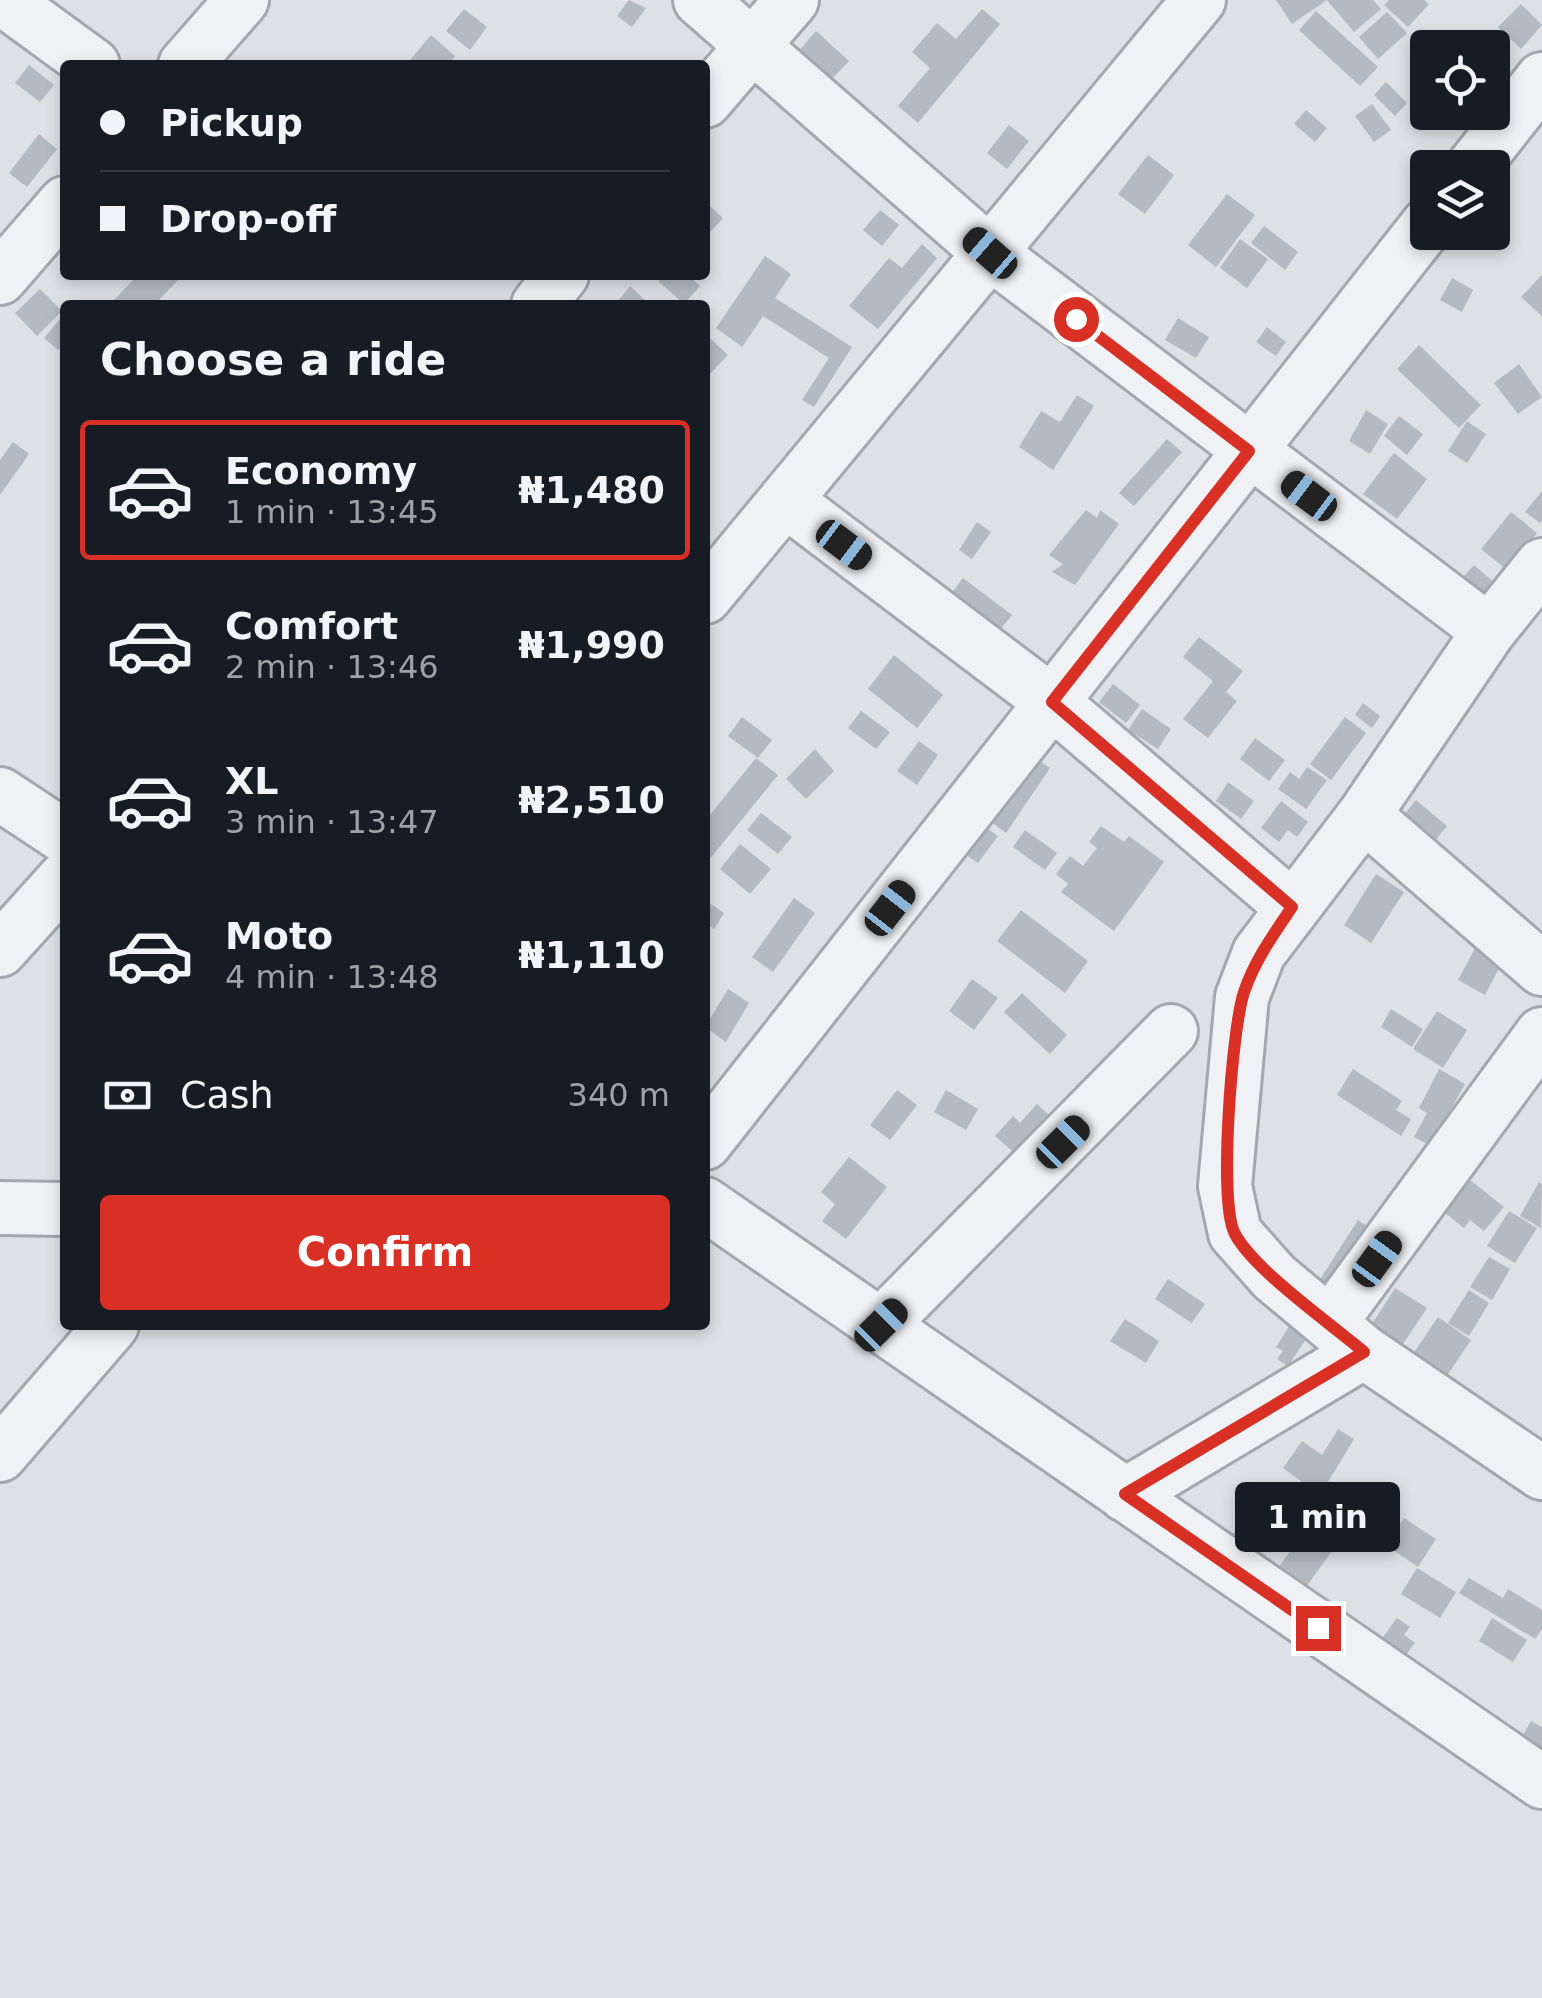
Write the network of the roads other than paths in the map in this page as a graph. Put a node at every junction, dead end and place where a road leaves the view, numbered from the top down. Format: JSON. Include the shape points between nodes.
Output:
{"nodes":[{"id":1,"x":4,"y":0,"type":"edge"},
{"id":2,"x":242,"y":0,"type":"edge"},
{"id":3,"x":700,"y":0,"type":"edge"},
{"id":4,"x":792,"y":0,"type":"edge"},
{"id":5,"x":1199,"y":0,"type":"edge"},
{"id":6,"x":752,"y":44,"type":"junction"},
{"id":7,"x":87,"y":60,"type":"edge"},
{"id":8,"x":190,"y":60,"type":"edge"},
{"id":9,"x":1542,"y":78,"type":"edge"},
{"id":10,"x":710,"y":95,"type":"edge"},
{"id":11,"x":1486,"y":150,"type":"edge"},
{"id":12,"x":60,"y":209,"type":"edge"},
{"id":13,"x":1410,"y":247,"type":"edge"},
{"id":14,"x":990,"y":253,"type":"junction"},
{"id":15,"x":0,"y":278,"type":"edge"},
{"id":16,"x":558,"y":280,"type":"edge"},
{"id":17,"x":542,"y":300,"type":"edge"},
{"id":18,"x":1249,"y":451,"type":"junction"},
{"id":19,"x":786,"y":500,"type":"junction"},
{"id":20,"x":1542,"y":565,"type":"edge"},
{"id":21,"x":710,"y":591,"type":"edge"},
{"id":22,"x":1489,"y":631,"type":"junction"},
{"id":23,"x":1052,"y":702,"type":"junction"},
{"id":24,"x":0,"y":794,"type":"edge"},
{"id":25,"x":1364,"y":815,"type":"junction"},
{"id":26,"x":60,"y":834,"type":"edge"},
{"id":27,"x":60,"y":884,"type":"edge"},
{"id":28,"x":1292,"y":907,"type":"junction"},
{"id":29,"x":0,"y":950,"type":"edge"},
{"id":30,"x":1542,"y":969,"type":"edge"},
{"id":31,"x":1170,"y":1031,"type":"dead end"},
{"id":32,"x":1542,"y":1034,"type":"edge"},
{"id":33,"x":710,"y":1137,"type":"edge"},
{"id":34,"x":710,"y":1207,"type":"edge"},
{"id":35,"x":0,"y":1208,"type":"edge"},
{"id":36,"x":60,"y":1209,"type":"edge"},
{"id":37,"x":881,"y":1325,"type":"junction"},
{"id":38,"x":108,"y":1330,"type":"edge"},
{"id":39,"x":1347,"y":1338,"type":"junction"},
{"id":40,"x":0,"y":1455,"type":"edge"},
{"id":41,"x":1542,"y":1473,"type":"edge"},
{"id":42,"x":1125,"y":1494,"type":"junction"},
{"id":43,"x":1542,"y":1782,"type":"edge"}],
"edges":[{"from":1,"to":7,"type":"street"},
{"from":2,"to":8,"type":"street"},
{"from":3,"to":6,"type":"street"},
{"from":4,"to":6,"type":"street"},
{"from":5,"to":14,"type":"street"},
{"from":6,"to":10,"type":"street"},
{"from":6,"to":14,"type":"street"},
{"from":9,"to":11,"type":"street"},
{"from":12,"to":15,"type":"street"},
{"from":13,"to":18,"type":"street"},
{"from":14,"to":18,"type":"street"},
{"from":14,"to":19,"type":"street"},
{"from":16,"to":17,"type":"street"},
{"from":18,"to":22,"type":"street"},
{"from":18,"to":23,"type":"street"},
{"from":19,"to":21,"type":"street"},
{"from":19,"to":23,"type":"street"},
{"from":20,"to":22,"type":"street"},
{"from":22,"to":25,"type":"street"},
{"from":23,"to":28,"type":"street"},
{"from":23,"to":33,"type":"street"},
{"from":24,"to":26,"type":"street"},
{"from":25,"to":28,"type":"street"},
{"from":25,"to":30,"type":"street"},
{"from":27,"to":29,"type":"street"},
{"from":28,"to":39,"type":"street","via":[[1259,953],[1242,996],[1225,1186],[1234,1233],[1274,1277]]},
{"from":31,"to":37,"type":"street"},
{"from":32,"to":39,"type":"street"},
{"from":34,"to":37,"type":"street"},
{"from":35,"to":36,"type":"street"},
{"from":37,"to":42,"type":"street"},
{"from":38,"to":40,"type":"street"},
{"from":39,"to":41,"type":"street"},
{"from":39,"to":42,"type":"street"},
{"from":42,"to":43,"type":"street"}]}
